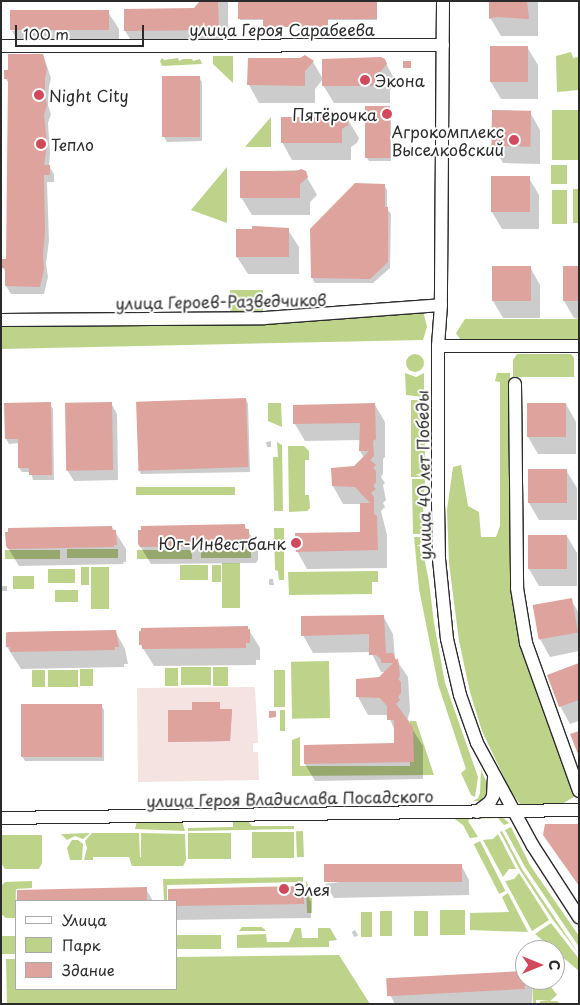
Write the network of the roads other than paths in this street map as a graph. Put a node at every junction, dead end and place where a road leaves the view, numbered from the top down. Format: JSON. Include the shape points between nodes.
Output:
{"nodes":[{"id":1,"x":443,"y":1,"type":"edge"},
{"id":2,"x":443,"y":45,"type":"junction"},
{"id":3,"x":1,"y":46,"type":"edge"},
{"id":4,"x":441,"y":305,"type":"junction"},
{"id":5,"x":1,"y":320,"type":"edge"},
{"id":6,"x":438,"y":346,"type":"junction"},
{"id":7,"x":579,"y":346,"type":"edge"},
{"id":8,"x":515,"y":384,"type":"dead end"},
{"id":9,"x":493,"y":775,"type":"junction"},
{"id":10,"x":579,"y":791,"type":"edge"},
{"id":11,"x":512,"y":810,"type":"junction"},
{"id":12,"x":579,"y":810,"type":"edge"},
{"id":13,"x":476,"y":813,"type":"junction"},
{"id":14,"x":1,"y":818,"type":"edge"},
{"id":15,"x":579,"y":917,"type":"edge"}],
"edges":[{"from":1,"to":2,"type":"street","name":"улица 40 лет Победы"},
{"from":2,"to":3,"type":"street","name":"улица Героя Сарабеева"},
{"from":2,"to":4,"type":"street","name":"улица 40 лет Победы"},
{"from":4,"to":5,"type":"street","name":"улица Героев-Разведчиков","via":[[274,318]]},
{"from":4,"to":6,"type":"street","name":"улица 40 лет Победы"},
{"from":6,"to":7,"type":"street"},
{"from":6,"to":9,"type":"street","name":"улица 40 лет Победы","via":[[439,559],[445,623],[460,695],[477,743]]},
{"from":8,"to":10,"type":"street","via":[[517,588],[526,643]]},
{"from":9,"to":11,"type":"street","name":"улица 40 лет Победы"},
{"from":9,"to":13,"type":"street","via":[[493,796]]},
{"from":11,"to":12,"type":"street","name":"улица Героя Владислава Посадского"},
{"from":11,"to":13,"type":"street","name":"улица Героя Владислава Посадского"},
{"from":11,"to":15,"type":"street","name":"улица 40 лет Победы"},
{"from":13,"to":14,"type":"street","name":"улица Героя Владислава Посадского"}]}
